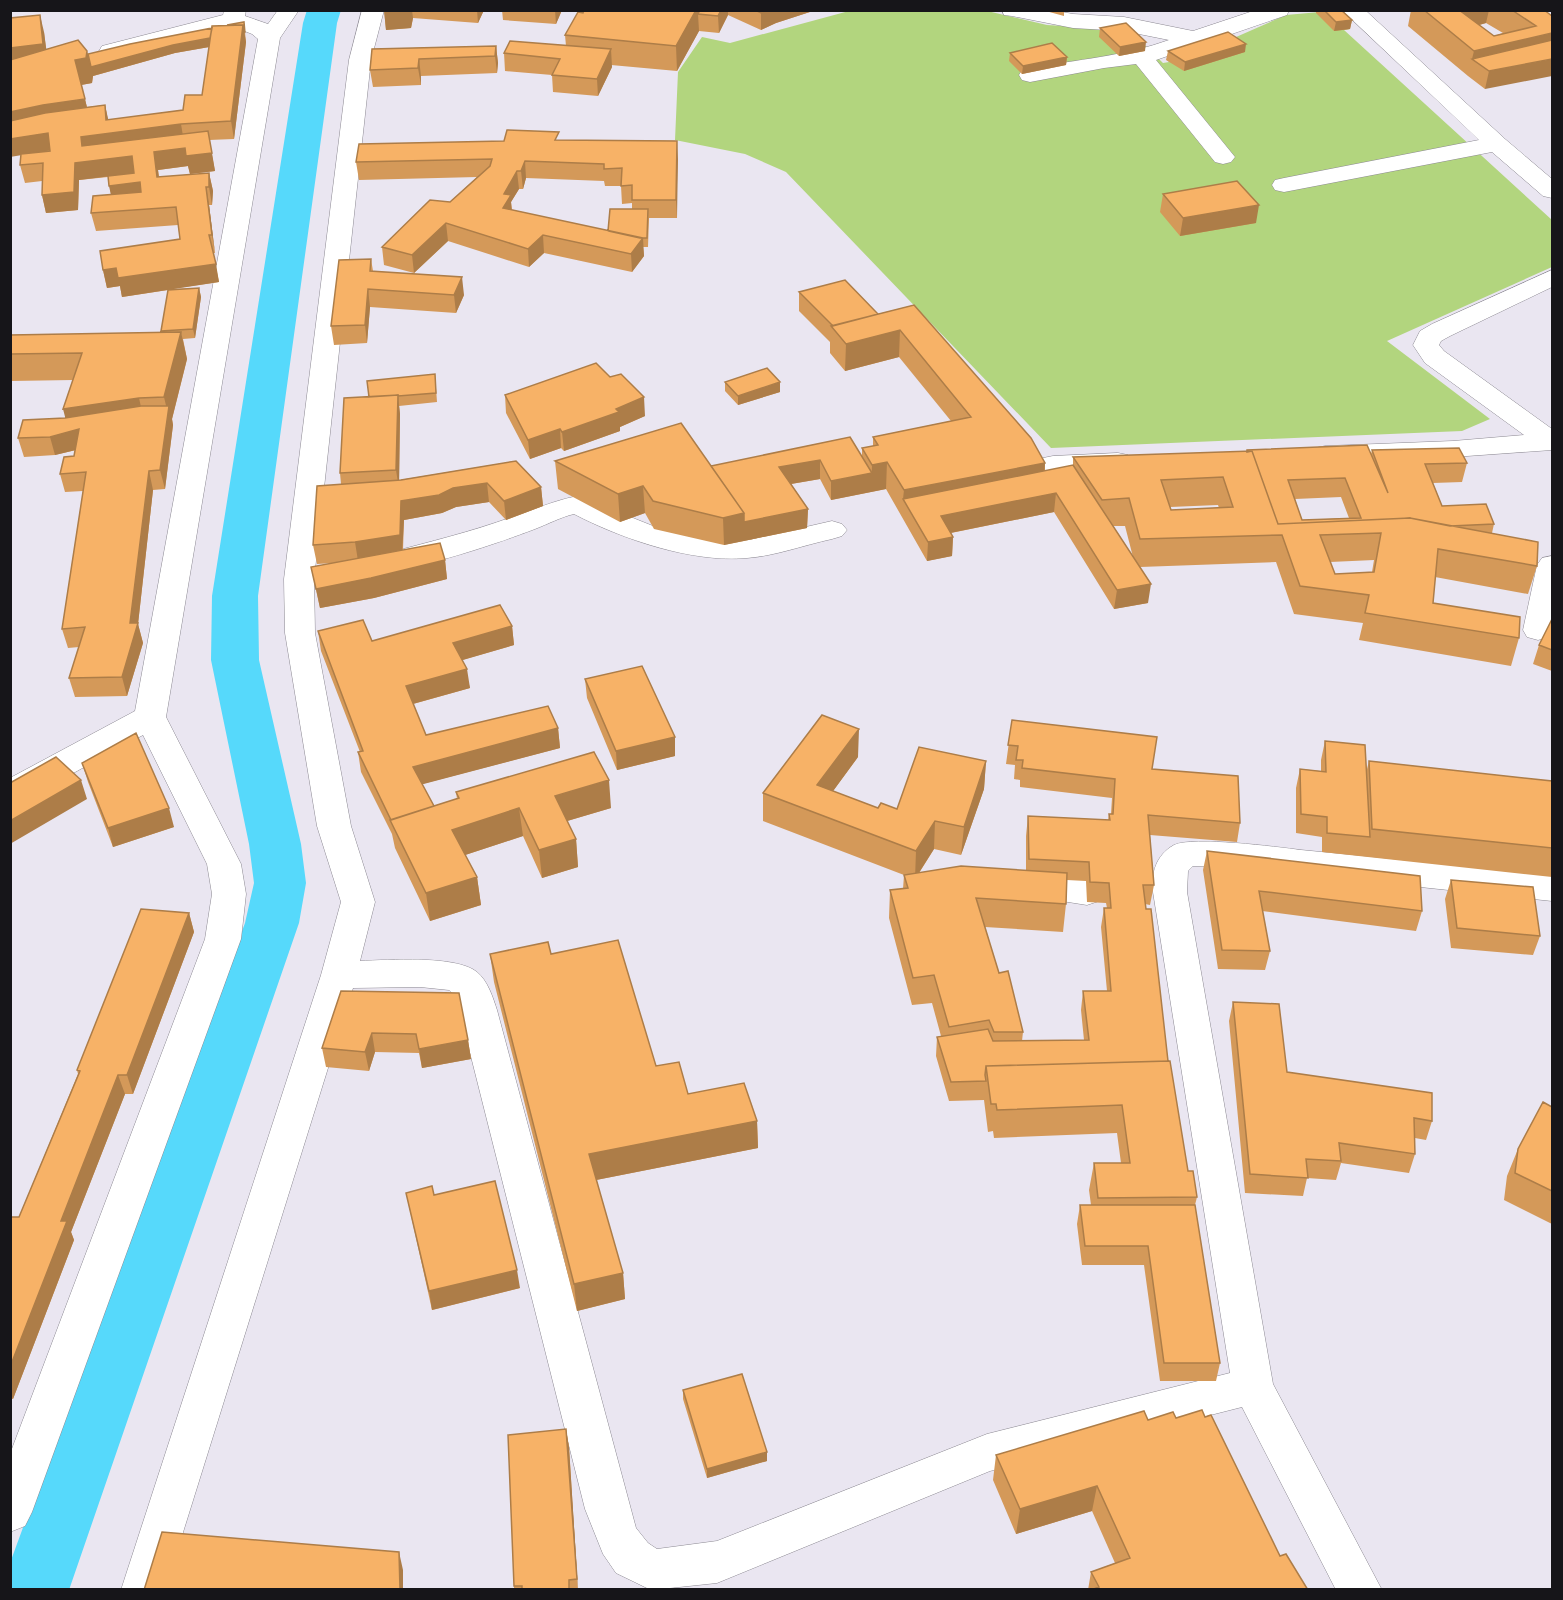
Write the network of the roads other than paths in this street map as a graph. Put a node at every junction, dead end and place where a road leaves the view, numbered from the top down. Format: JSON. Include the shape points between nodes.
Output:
{"nodes":[{"id":1,"x":289,"y":10,"type":"edge"},
{"id":2,"x":374,"y":10,"type":"edge"},
{"id":3,"x":1012,"y":10,"type":"edge"},
{"id":4,"x":1279,"y":10,"type":"edge"},
{"id":5,"x":1358,"y":12,"type":"edge"},
{"id":6,"x":234,"y":15,"type":"edge"},
{"id":7,"x":269,"y":38,"type":"junction"},
{"id":8,"x":1194,"y":38,"type":"junction"},
{"id":9,"x":1142,"y":57,"type":"junction"},
{"id":10,"x":86,"y":58,"type":"edge"},
{"id":11,"x":1030,"y":75,"type":"edge"},
{"id":12,"x":1497,"y":144,"type":"junction"},
{"id":13,"x":1223,"y":158,"type":"dead end"},
{"id":14,"x":1542,"y":170,"type":"edge"},
{"id":15,"x":1284,"y":185,"type":"dead end"},
{"id":16,"x":1552,"y":190,"type":"edge"},
{"id":17,"x":1552,"y":278,"type":"edge"},
{"id":18,"x":1552,"y":441,"type":"edge"},
{"id":19,"x":1300,"y":455,"type":"edge"},
{"id":20,"x":1147,"y":460,"type":"edge"},
{"id":21,"x":1053,"y":464,"type":"dead end"},
{"id":22,"x":831,"y":530,"type":"dead end"},
{"id":23,"x":1552,"y":565,"type":"edge"},
{"id":24,"x":367,"y":566,"type":"edge"},
{"id":25,"x":1538,"y":630,"type":"dead end"},
{"id":26,"x":150,"y":717,"type":"junction"},
{"id":27,"x":10,"y":793,"type":"edge"},
{"id":28,"x":988,"y":880,"type":"edge"},
{"id":29,"x":1552,"y":888,"type":"edge"},
{"id":30,"x":1087,"y":892,"type":"edge"},
{"id":31,"x":339,"y":975,"type":"junction"},
{"id":32,"x":1252,"y":1386,"type":"junction"},
{"id":33,"x":10,"y":1512,"type":"edge"},
{"id":34,"x":143,"y":1590,"type":"edge"},
{"id":35,"x":1360,"y":1590,"type":"edge"}],
"edges":[{"from":1,"to":7,"type":"street"},
{"from":2,"to":31,"type":"street","via":[[372,60],[300,633],[334,826],[358,902]]},
{"from":3,"to":8,"type":"street","via":[[1073,21],[1124,24]]},
{"from":4,"to":8,"type":"street"},
{"from":5,"to":12,"type":"street"},
{"from":6,"to":7,"type":"street","via":[[260,28]]},
{"from":6,"to":10,"type":"street"},
{"from":7,"to":26,"type":"street"},
{"from":8,"to":9,"type":"street"},
{"from":9,"to":11,"type":"street"},
{"from":9,"to":13,"type":"street"},
{"from":12,"to":14,"type":"street"},
{"from":12,"to":15,"type":"street"},
{"from":14,"to":16,"type":"street"},
{"from":17,"to":18,"type":"street","via":[[1441,330],[1429,337],[1426,345],[1434,357]]},
{"from":18,"to":19,"type":"street"},
{"from":20,"to":21,"type":"street"},
{"from":22,"to":24,"type":"street","via":[[749,549],[721,550],[651,536],[572,505],[424,555]]},
{"from":23,"to":25,"type":"street"},
{"from":26,"to":27,"type":"street"},
{"from":26,"to":33,"type":"street","via":[[224,864],[229,894],[223,939]]},
{"from":28,"to":30,"type":"street"},
{"from":29,"to":32,"type":"street","via":[[1241,856],[1186,854],[1172,865],[1160,894]]},
{"from":31,"to":32,"type":"street","via":[[436,975],[460,979],[471,988],[607,1509],[618,1540],[632,1558],[654,1570],[717,1562],[987,1453]]},
{"from":31,"to":34,"type":"street"},
{"from":32,"to":35,"type":"street"}]}
